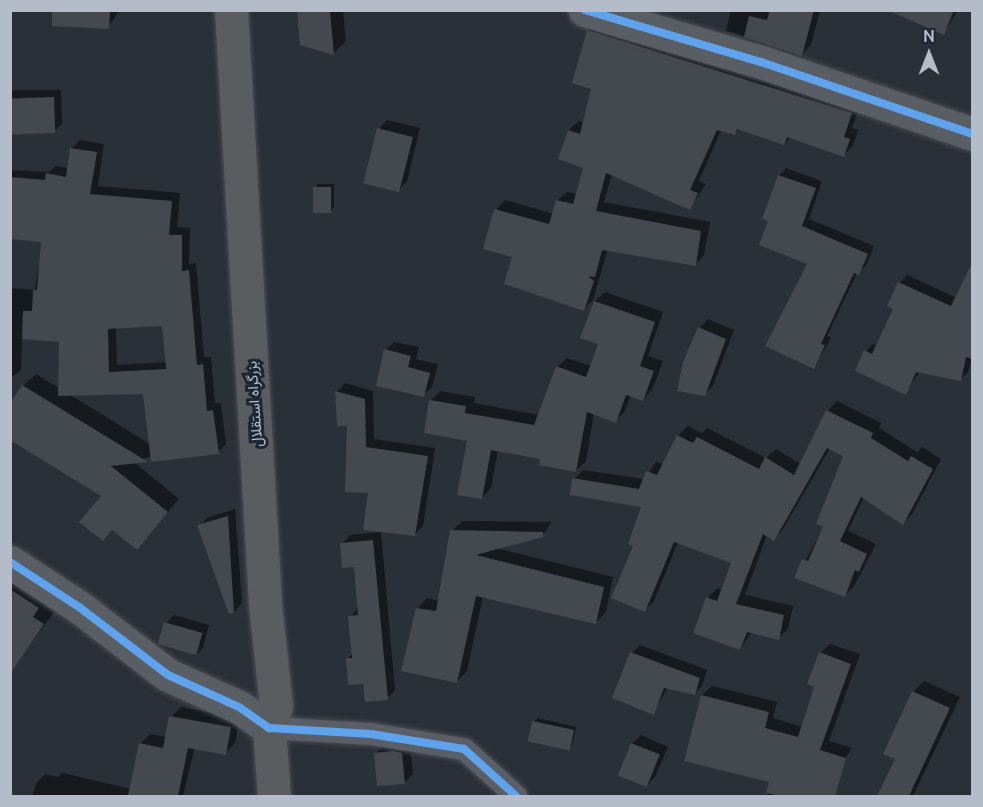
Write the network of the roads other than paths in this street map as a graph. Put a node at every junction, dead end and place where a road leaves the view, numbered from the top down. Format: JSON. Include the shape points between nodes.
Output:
{"nodes":[{"id":1,"x":231,"y":10,"type":"edge"},
{"id":2,"x":585,"y":10,"type":"edge"},
{"id":3,"x":972,"y":134,"type":"edge"},
{"id":4,"x":10,"y":562,"type":"edge"},
{"id":5,"x":269,"y":728,"type":"junction"},
{"id":6,"x":274,"y":796,"type":"edge"},
{"id":7,"x":516,"y":796,"type":"edge"}],
"edges":[{"from":1,"to":5,"type":"highway","name":"بزرگراه استقلال","via":[[265,604],[276,706]]},
{"from":2,"to":3,"type":"street","via":[[761,62]]},
{"from":4,"to":5,"type":"street","via":[[79,607],[168,675],[238,707]]},
{"from":5,"to":6,"type":"highway","name":"بزرگراه استقلال"},
{"from":5,"to":7,"type":"street","via":[[371,734],[464,749]]}]}
